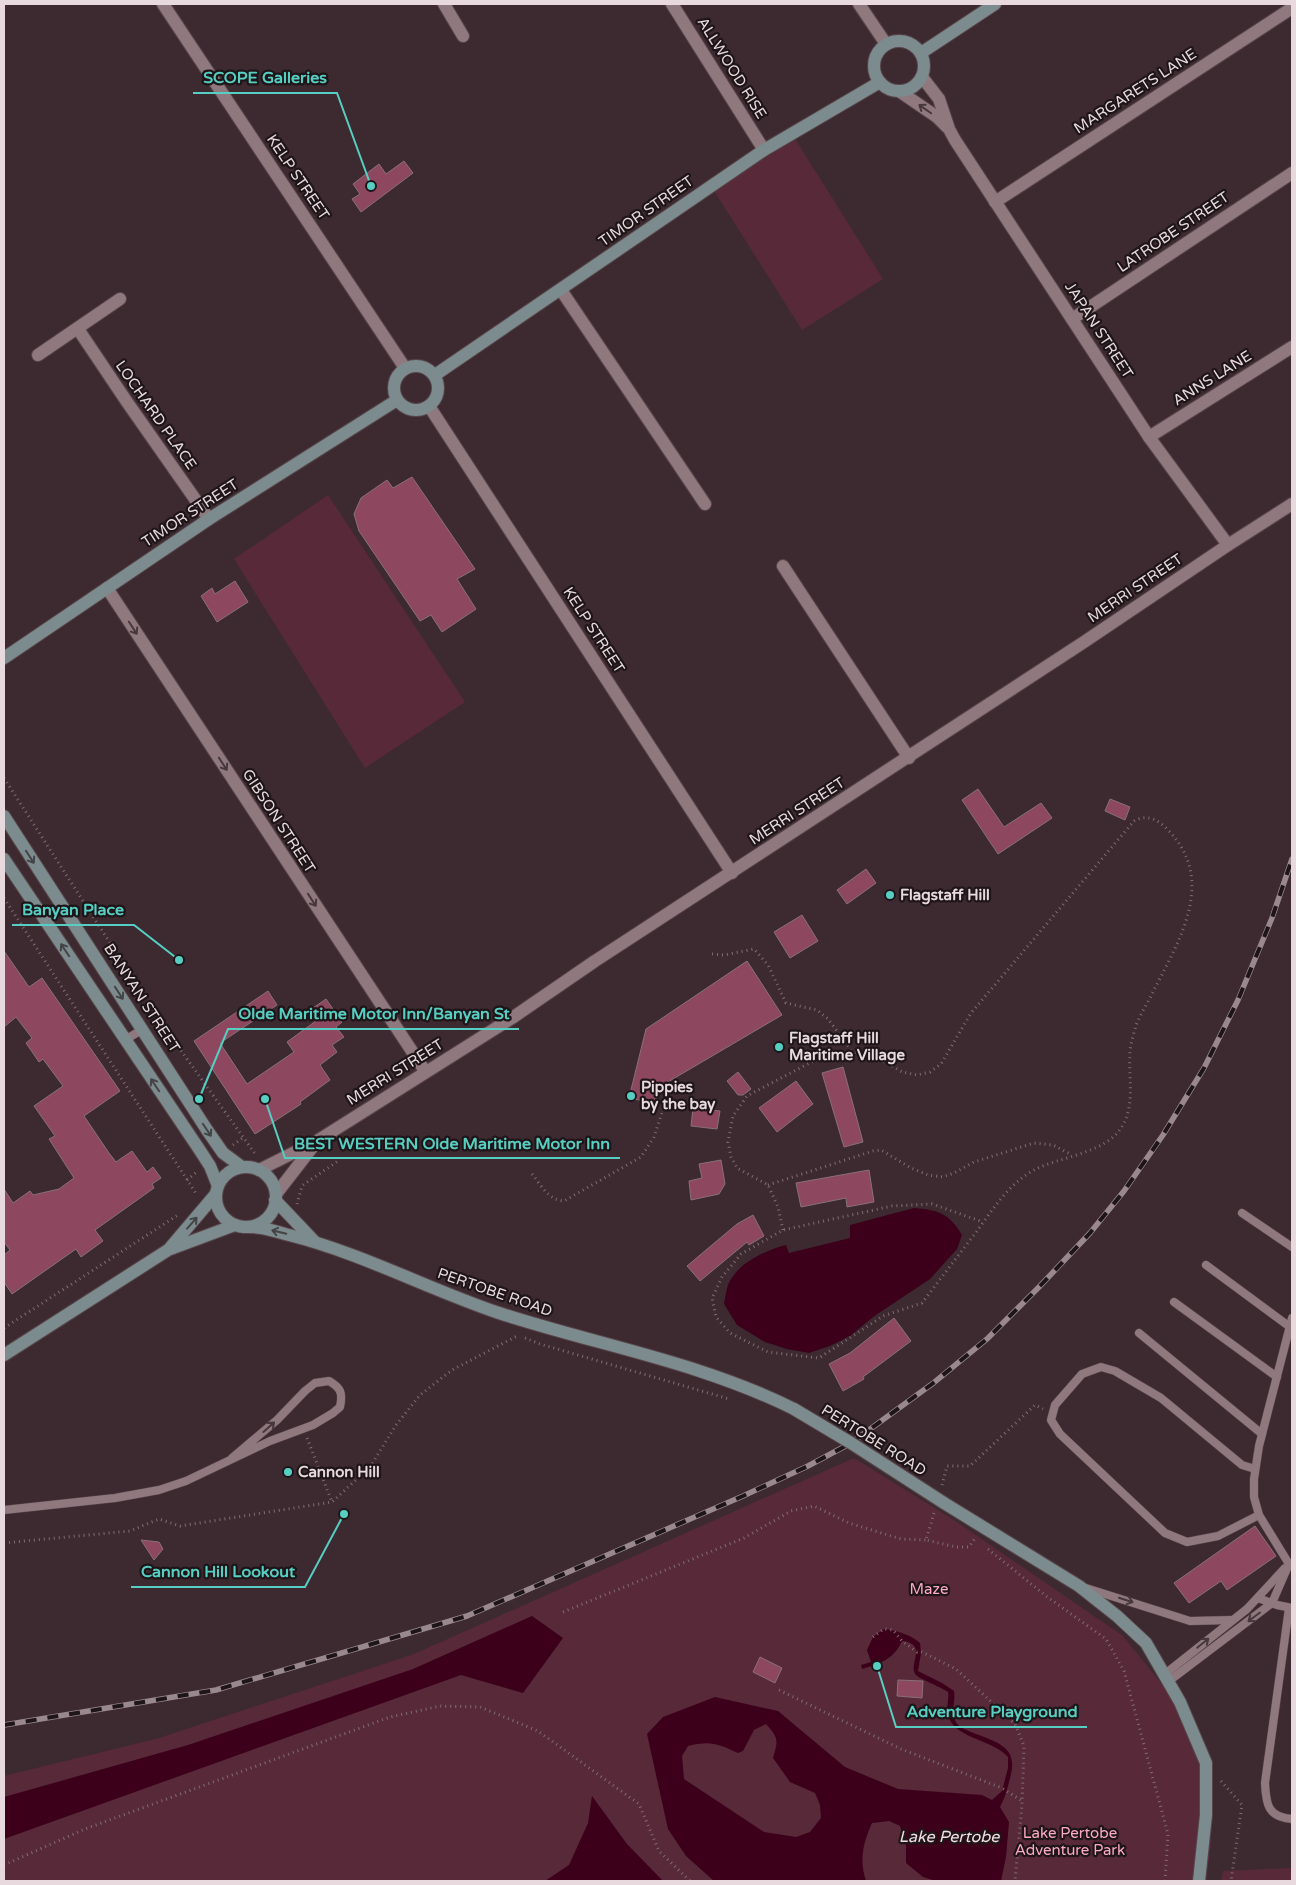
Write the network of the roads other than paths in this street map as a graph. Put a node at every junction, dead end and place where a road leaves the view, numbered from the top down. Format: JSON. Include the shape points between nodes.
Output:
{"nodes":[{"id":1,"x":164,"y":4,"type":"edge"},
{"id":2,"x":444,"y":4,"type":"edge"},
{"id":3,"x":672,"y":4,"type":"edge"},
{"id":4,"x":859,"y":4,"type":"edge"},
{"id":5,"x":994,"y":4,"type":"edge"},
{"id":6,"x":1292,"y":8,"type":"edge"},
{"id":7,"x":464,"y":36,"type":"dead end"},
{"id":8,"x":886,"y":44,"type":"junction"},
{"id":9,"x":921,"y":53,"type":"junction"},
{"id":10,"x":922,"y":77,"type":"junction"},
{"id":11,"x":880,"y":82,"type":"junction"},
{"id":12,"x":899,"y":91,"type":"junction"},
{"id":13,"x":949,"y":129,"type":"junction"},
{"id":14,"x":764,"y":150,"type":"junction"},
{"id":15,"x":1292,"y":173,"type":"edge"},
{"id":16,"x":995,"y":202,"type":"junction"},
{"id":17,"x":561,"y":290,"type":"junction"},
{"id":18,"x":120,"y":299,"type":"dead end"},
{"id":19,"x":1072,"y":319,"type":"junction"},
{"id":20,"x":78,"y":328,"type":"junction"},
{"id":21,"x":1292,"y":346,"type":"edge"},
{"id":22,"x":38,"y":356,"type":"dead end"},
{"id":23,"x":405,"y":368,"type":"junction"},
{"id":24,"x":434,"y":375,"type":"junction"},
{"id":25,"x":397,"y":400,"type":"junction"},
{"id":26,"x":429,"y":406,"type":"junction"},
{"id":27,"x":1149,"y":437,"type":"junction"},
{"id":28,"x":705,"y":504,"type":"dead end"},
{"id":29,"x":1292,"y":504,"type":"edge"},
{"id":30,"x":209,"y":519,"type":"junction"},
{"id":31,"x":1228,"y":545,"type":"junction"},
{"id":32,"x":783,"y":566,"type":"dead end"},
{"id":33,"x":106,"y":588,"type":"junction"},
{"id":34,"x":4,"y":658,"type":"edge"},
{"id":35,"x":909,"y":758,"type":"junction"},
{"id":36,"x":4,"y":816,"type":"edge"},
{"id":37,"x":4,"y":859,"type":"edge"},
{"id":38,"x":732,"y":873,"type":"junction"},
{"id":39,"x":42,"y":876,"type":"junction"},
{"id":40,"x":23,"y":888,"type":"junction"},
{"id":41,"x":143,"y":1029,"type":"junction"},
{"id":42,"x":125,"y":1040,"type":"junction"},
{"id":43,"x":425,"y":1071,"type":"junction"},
{"id":44,"x":317,"y":1141,"type":"junction"},
{"id":45,"x":242,"y":1167,"type":"junction"},
{"id":46,"x":259,"y":1170,"type":"junction"},
{"id":47,"x":216,"y":1190,"type":"junction"},
{"id":48,"x":276,"y":1197,"type":"junction"},
{"id":49,"x":1242,"y":1213,"type":"dead end"},
{"id":50,"x":240,"y":1226,"type":"junction"},
{"id":51,"x":314,"y":1241,"type":"junction"},
{"id":52,"x":1292,"y":1246,"type":"edge"},
{"id":53,"x":168,"y":1250,"type":"junction"},
{"id":54,"x":1206,"y":1265,"type":"dead end"},
{"id":55,"x":1174,"y":1302,"type":"dead end"},
{"id":56,"x":1292,"y":1318,"type":"edge"},
{"id":57,"x":1290,"y":1327,"type":"junction"},
{"id":58,"x":1139,"y":1333,"type":"dead end"},
{"id":59,"x":4,"y":1355,"type":"edge"},
{"id":60,"x":1277,"y":1376,"type":"junction"},
{"id":61,"x":1262,"y":1434,"type":"junction"},
{"id":62,"x":232,"y":1458,"type":"junction"},
{"id":63,"x":1255,"y":1469,"type":"junction"},
{"id":64,"x":4,"y":1510,"type":"edge"},
{"id":65,"x":1259,"y":1515,"type":"junction"},
{"id":66,"x":1291,"y":1563,"type":"edge"},
{"id":67,"x":1079,"y":1586,"type":"junction"},
{"id":68,"x":1258,"y":1598,"type":"junction"},
{"id":69,"x":1272,"y":1603,"type":"junction"},
{"id":70,"x":1291,"y":1608,"type":"edge"},
{"id":71,"x":1232,"y":1620,"type":"junction"},
{"id":72,"x":1167,"y":1678,"type":"junction"},
{"id":73,"x":1292,"y":1819,"type":"edge"},
{"id":74,"x":1199,"y":1881,"type":"edge"}],
"edges":[{"from":1,"to":23,"type":"street","name":"KELP STREET"},
{"from":2,"to":7,"type":"street"},
{"from":3,"to":14,"type":"street","name":"ALLWOOD RISE"},
{"from":4,"to":8,"type":"street"},
{"from":5,"to":9,"type":"street"},
{"from":6,"to":16,"type":"street","name":"MARGARETS LANE"},
{"from":8,"to":9,"type":"street","via":[[903,40]]},
{"from":8,"to":11,"type":"street","via":[[874,63]]},
{"from":9,"to":10,"type":"street"},
{"from":10,"to":12,"type":"street","via":[[912,88]]},
{"from":10,"to":13,"type":"street","name":"JAPAN STREET","via":[[939,99]]},
{"from":11,"to":12,"type":"street"},
{"from":11,"to":14,"type":"street","name":"TIMOR STREET"},
{"from":13,"to":12,"type":"street","name":"JAPAN STREET","one_way":true},
{"from":13,"to":16,"type":"street","name":"JAPAN STREET"},
{"from":14,"to":17,"type":"street","name":"TIMOR STREET"},
{"from":15,"to":19,"type":"street","name":"LATROBE STREET"},
{"from":16,"to":19,"type":"street","name":"JAPAN STREET"},
{"from":17,"to":24,"type":"street","name":"TIMOR STREET"},
{"from":17,"to":28,"type":"street"},
{"from":18,"to":20,"type":"street"},
{"from":19,"to":27,"type":"street","name":"JAPAN STREET"},
{"from":20,"to":22,"type":"street"},
{"from":20,"to":30,"type":"street","name":"LOCHARD PLACE"},
{"from":21,"to":27,"type":"street","name":"ANNS LANE"},
{"from":23,"to":24,"type":"street","via":[[412,365],[424,367]]},
{"from":23,"to":25,"type":"street","via":[[395,378]]},
{"from":24,"to":26,"type":"street","via":[[438,388]]},
{"from":25,"to":26,"type":"street","via":[[416,410]]},
{"from":25,"to":30,"type":"street","name":"TIMOR STREET"},
{"from":26,"to":38,"type":"street","name":"KELP STREET"},
{"from":27,"to":31,"type":"street","name":"JAPAN STREET"},
{"from":29,"to":31,"type":"street","name":"MERRI STREET"},
{"from":30,"to":33,"type":"street","name":"TIMOR STREET"},
{"from":31,"to":35,"type":"street","name":"MERRI STREET"},
{"from":32,"to":35,"type":"street"},
{"from":33,"to":34,"type":"street","name":"TIMOR STREET"},
{"from":33,"to":43,"type":"street","name":"GIBSON STREET","one_way":true},
{"from":35,"to":38,"type":"street","name":"MERRI STREET"},
{"from":36,"to":39,"type":"street","name":"BANYAN STREET","one_way":true},
{"from":37,"to":40,"type":"street"},
{"from":38,"to":43,"type":"street","name":"MERRI STREET","via":[[512,1018]]},
{"from":39,"to":40,"type":"street"},
{"from":39,"to":41,"type":"street","name":"BANYAN STREET","one_way":true},
{"from":42,"to":40,"type":"street","one_way":true},
{"from":41,"to":42,"type":"lane"},
{"from":41,"to":45,"type":"street","name":"BANYAN STREET","one_way":true,"via":[[222,1153]]},
{"from":47,"to":42,"type":"street","one_way":true,"via":[[210,1166]]},
{"from":43,"to":44,"type":"street","name":"MERRI STREET"},
{"from":44,"to":46,"type":"street","name":"MERRI STREET"},
{"from":44,"to":48,"type":"street","name":"MERRI STREET"},
{"from":45,"to":46,"type":"street"},
{"from":45,"to":47,"type":"street","via":[[227,1173]]},
{"from":46,"to":48,"type":"street","via":[[270,1180]]},
{"from":47,"to":50,"type":"street","via":[[220,1214]]},
{"from":53,"to":47,"type":"street","one_way":true},
{"from":48,"to":50,"type":"street","via":[[274,1208],[262,1222],[254,1226]]},
{"from":48,"to":51,"type":"street","name":"PERTOBE ROAD"},
{"from":49,"to":52,"type":"lane"},
{"from":51,"to":50,"type":"street","name":"PERTOBE ROAD","one_way":true,"via":[[256,1226]]},
{"from":50,"to":53,"type":"street"},
{"from":51,"to":67,"type":"street","name":"PERTOBE ROAD","bridge":true,"via":[[499,1313],[712,1374],[765,1394],[850,1443]]},
{"from":53,"to":59,"type":"street"},
{"from":54,"to":57,"type":"lane"},
{"from":55,"to":60,"type":"lane"},
{"from":56,"to":57,"type":"lane"},
{"from":57,"to":60,"type":"lane"},
{"from":58,"to":61,"type":"lane"},
{"from":60,"to":61,"type":"lane"},
{"from":61,"to":63,"type":"lane"},
{"from":62,"to":62,"type":"lane","one_way":true,"via":[[315,1383],[329,1381],[342,1392],[340,1407],[313,1426]]},
{"from":62,"to":64,"type":"lane","via":[[186,1481],[159,1490]]},
{"from":63,"to":65,"type":"lane","via":[[1254,1497]]},
{"from":63,"to":65,"type":"lane","via":[[1242,1465],[1161,1398],[1116,1371],[1102,1367],[1082,1374],[1056,1405],[1051,1420],[1060,1434],[1165,1533],[1187,1542],[1218,1536]]},
{"from":65,"to":66,"type":"lane"},
{"from":66,"to":68,"type":"lane"},
{"from":66,"to":69,"type":"lane"},
{"from":67,"to":71,"type":"lane","one_way":true,"via":[[1190,1621]]},
{"from":67,"to":72,"type":"street","name":"PERTOBE ROAD","via":[[1146,1643]]},
{"from":68,"to":69,"type":"lane"},
{"from":68,"to":71,"type":"lane"},
{"from":69,"to":70,"type":"lane"},
{"from":69,"to":72,"type":"lane","one_way":true},
{"from":70,"to":73,"type":"lane","via":[[1265,1783],[1270,1810],[1277,1816]]},
{"from":72,"to":71,"type":"lane","one_way":true},
{"from":72,"to":74,"type":"street","name":"PERTOBE ROAD","via":[[1206,1763],[1206,1815]]}]}
